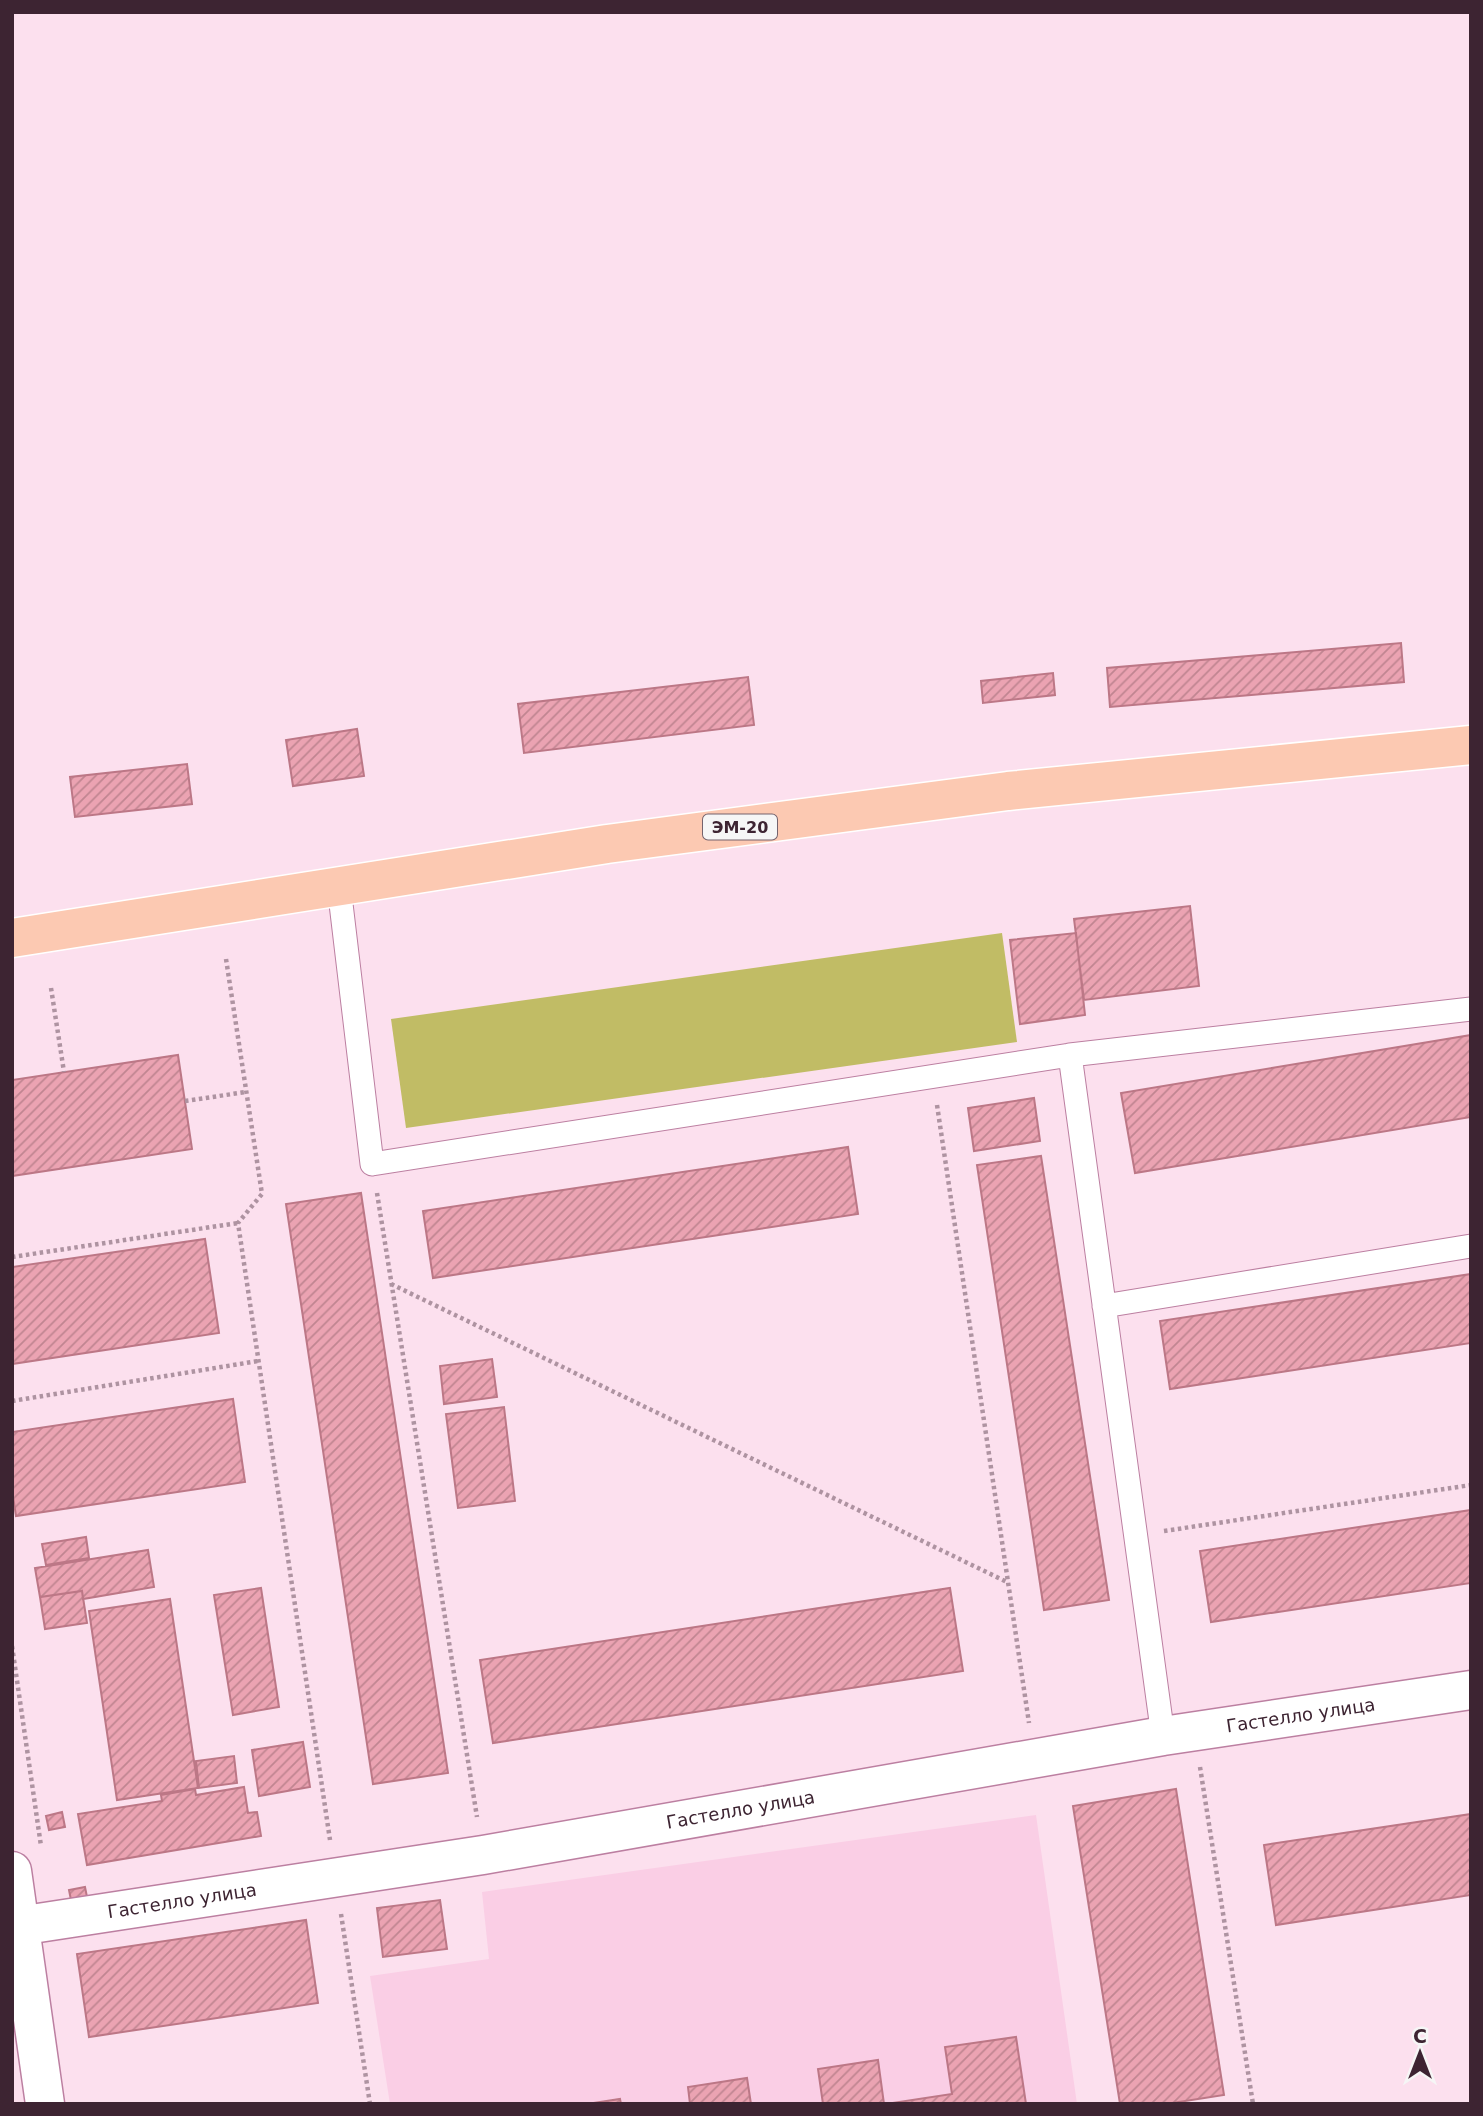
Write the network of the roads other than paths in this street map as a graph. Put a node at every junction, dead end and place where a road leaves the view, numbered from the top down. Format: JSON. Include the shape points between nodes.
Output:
{"nodes":[{"id":1,"x":1471,"y":745,"type":"edge"},
{"id":2,"x":339,"y":887,"type":"junction"},
{"id":3,"x":12,"y":938,"type":"edge"},
{"id":4,"x":1471,"y":1009,"type":"edge"},
{"id":5,"x":1070,"y":1055,"type":"junction"},
{"id":6,"x":1471,"y":1246,"type":"edge"},
{"id":7,"x":1104,"y":1306,"type":"junction"},
{"id":8,"x":1471,"y":1690,"type":"edge"},
{"id":9,"x":1179,"y":1734,"type":"junction"},
{"id":10,"x":12,"y":1871,"type":"edge"},
{"id":11,"x":16,"y":1926,"type":"edge"},
{"id":12,"x":44,"y":2104,"type":"edge"}],
"edges":[{"from":1,"to":2,"type":"main road","number":"ЭМ-20","via":[[1008,791],[607,844]]},
{"from":2,"to":3,"type":"main road","number":"ЭМ-20"},
{"from":2,"to":5,"type":"lane","via":[[372,1164]]},
{"from":4,"to":5,"type":"lane"},
{"from":5,"to":7,"type":"lane"},
{"from":6,"to":7,"type":"lane"},
{"from":7,"to":9,"type":"lane","via":[[1135,1536]]},
{"from":8,"to":9,"type":"street","name":"Гастелло улица"},
{"from":9,"to":11,"type":"street","name":"Гастелло улица","via":[[483,1855]]},
{"from":10,"to":11,"type":"street"},
{"from":11,"to":12,"type":"street"}]}
